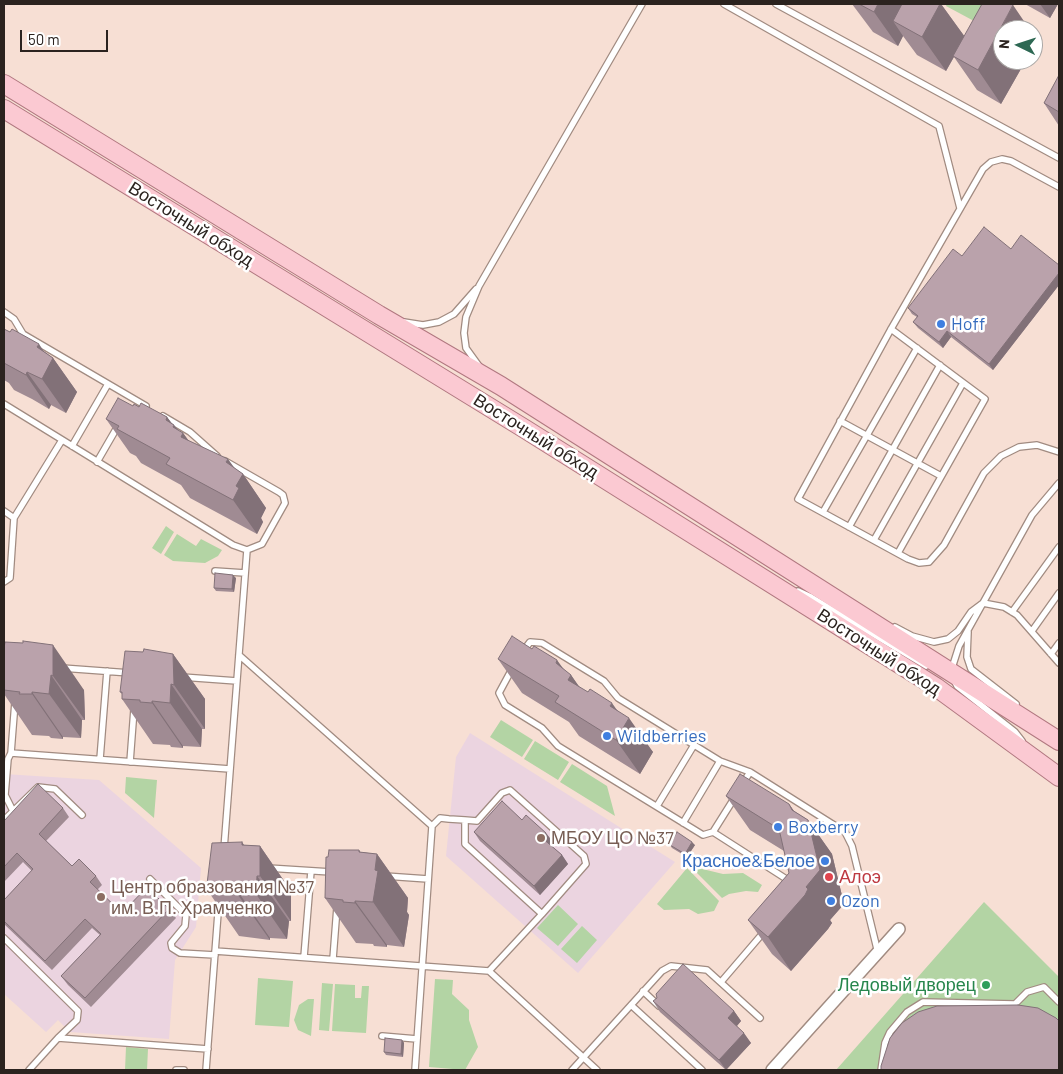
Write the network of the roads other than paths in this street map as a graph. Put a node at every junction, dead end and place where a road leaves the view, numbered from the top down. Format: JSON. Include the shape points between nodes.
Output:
{"nodes":[{"id":1,"x":642,"y":4,"type":"edge"},
{"id":2,"x":724,"y":4,"type":"edge"},
{"id":3,"x":776,"y":4,"type":"edge"},
{"id":4,"x":4,"y":84,"type":"edge"},
{"id":5,"x":4,"y":109,"type":"edge"},
{"id":6,"x":1059,"y":158,"type":"edge"},
{"id":7,"x":1059,"y":187,"type":"edge"},
{"id":8,"x":960,"y":208,"type":"junction"},
{"id":9,"x":479,"y":286,"type":"junction"},
{"id":10,"x":4,"y":312,"type":"edge"},
{"id":11,"x":379,"y":314,"type":"junction"},
{"id":12,"x":891,"y":329,"type":"junction"},
{"id":13,"x":917,"y":348,"type":"junction"},
{"id":14,"x":940,"y":365,"type":"junction"},
{"id":15,"x":963,"y":383,"type":"junction"},
{"id":16,"x":108,"y":384,"type":"junction"},
{"id":17,"x":500,"y":386,"type":"junction"},
{"id":18,"x":134,"y":399,"type":"junction"},
{"id":19,"x":4,"y":404,"type":"edge"},
{"id":20,"x":129,"y":407,"type":"edge"},
{"id":21,"x":150,"y":408,"type":"edge"},
{"id":22,"x":158,"y":413,"type":"edge"},
{"id":23,"x":124,"y":414,"type":"edge"},
{"id":24,"x":840,"y":421,"type":"junction"},
{"id":25,"x":867,"y":436,"type":"junction"},
{"id":26,"x":62,"y":440,"type":"junction"},
{"id":27,"x":72,"y":446,"type":"junction"},
{"id":28,"x":892,"y":450,"type":"junction"},
{"id":29,"x":1059,"y":452,"type":"edge"},
{"id":30,"x":97,"y":462,"type":"junction"},
{"id":31,"x":917,"y":463,"type":"junction"},
{"id":32,"x":941,"y":476,"type":"junction"},
{"id":33,"x":1059,"y":484,"type":"edge"},
{"id":34,"x":4,"y":510,"type":"edge"},
{"id":35,"x":823,"y":512,"type":"junction"},
{"id":36,"x":14,"y":518,"type":"junction"},
{"id":37,"x":849,"y":527,"type":"junction"},
{"id":38,"x":874,"y":540,"type":"junction"},
{"id":39,"x":1059,"y":547,"type":"edge"},
{"id":40,"x":247,"y":550,"type":"junction"},
{"id":41,"x":898,"y":553,"type":"junction"},
{"id":42,"x":215,"y":570,"type":"dead end"},
{"id":43,"x":245,"y":573,"type":"junction"},
{"id":44,"x":760,"y":576,"type":"junction"},
{"id":45,"x":4,"y":582,"type":"edge"},
{"id":46,"x":1059,"y":593,"type":"edge"},
{"id":47,"x":835,"y":597,"type":"junction"},
{"id":48,"x":983,"y":603,"type":"junction"},
{"id":49,"x":1012,"y":612,"type":"junction"},
{"id":50,"x":968,"y":629,"type":"junction"},
{"id":51,"x":1032,"y":631,"type":"junction"},
{"id":52,"x":1059,"y":643,"type":"edge"},
{"id":53,"x":521,"y":654,"type":"edge"},
{"id":54,"x":1051,"y":654,"type":"junction"},
{"id":55,"x":954,"y":655,"type":"junction"},
{"id":56,"x":239,"y":656,"type":"junction"},
{"id":57,"x":516,"y":662,"type":"edge"},
{"id":58,"x":1059,"y":663,"type":"edge"},
{"id":59,"x":54,"y":668,"type":"edge"},
{"id":60,"x":945,"y":670,"type":"junction"},
{"id":61,"x":106,"y":671,"type":"junction"},
{"id":62,"x":137,"y":674,"type":"edge"},
{"id":63,"x":172,"y":676,"type":"edge"},
{"id":64,"x":237,"y":681,"type":"junction"},
{"id":65,"x":16,"y":692,"type":"edge"},
{"id":66,"x":135,"y":703,"type":"edge"},
{"id":67,"x":1059,"y":739,"type":"edge"},
{"id":68,"x":694,"y":745,"type":"junction"},
{"id":69,"x":11,"y":753,"type":"junction"},
{"id":70,"x":100,"y":759,"type":"junction"},
{"id":71,"x":720,"y":761,"type":"junction"},
{"id":72,"x":1037,"y":761,"type":"junction"},
{"id":73,"x":130,"y":762,"type":"junction"},
{"id":74,"x":230,"y":769,"type":"junction"},
{"id":75,"x":750,"y":772,"type":"junction"},
{"id":76,"x":1059,"y":777,"type":"edge"},
{"id":77,"x":657,"y":806,"type":"junction"},
{"id":78,"x":13,"y":811,"type":"junction"},
{"id":79,"x":82,"y":815,"type":"dead end"},
{"id":80,"x":4,"y":820,"type":"edge"},
{"id":81,"x":464,"y":820,"type":"junction"},
{"id":82,"x":683,"y":822,"type":"junction"},
{"id":83,"x":432,"y":826,"type":"junction"},
{"id":84,"x":713,"y":832,"type":"junction"},
{"id":85,"x":223,"y":854,"type":"edge"},
{"id":86,"x":257,"y":867,"type":"edge"},
{"id":87,"x":311,"y":871,"type":"junction"},
{"id":88,"x":339,"y":873,"type":"edge"},
{"id":89,"x":378,"y":876,"type":"edge"},
{"id":90,"x":150,"y":879,"type":"dead end"},
{"id":91,"x":428,"y":879,"type":"junction"},
{"id":92,"x":793,"y":890,"type":"edge"},
{"id":93,"x":220,"y":893,"type":"edge"},
{"id":94,"x":337,"y":902,"type":"edge"},
{"id":95,"x":542,"y":914,"type":"junction"},
{"id":96,"x":767,"y":929,"type":"edge"},
{"id":97,"x":899,"y":929,"type":"dead end"},
{"id":98,"x":4,"y":938,"type":"edge"},
{"id":99,"x":215,"y":953,"type":"junction"},
{"id":100,"x":878,"y":953,"type":"junction"},
{"id":101,"x":304,"y":957,"type":"junction"},
{"id":102,"x":333,"y":960,"type":"junction"},
{"id":103,"x":422,"y":966,"type":"junction"},
{"id":104,"x":489,"y":971,"type":"junction"},
{"id":105,"x":721,"y":982,"type":"junction"},
{"id":106,"x":644,"y":991,"type":"junction"},
{"id":107,"x":1059,"y":1002,"type":"edge"},
{"id":108,"x":631,"y":1005,"type":"junction"},
{"id":109,"x":660,"y":1007,"type":"edge"},
{"id":110,"x":760,"y":1018,"type":"dead end"},
{"id":111,"x":382,"y":1036,"type":"dead end"},
{"id":112,"x":58,"y":1038,"type":"junction"},
{"id":113,"x":417,"y":1039,"type":"junction"},
{"id":114,"x":208,"y":1049,"type":"junction"},
{"id":115,"x":583,"y":1058,"type":"junction"},
{"id":116,"x":29,"y":1070,"type":"edge"},
{"id":117,"x":176,"y":1070,"type":"edge"},
{"id":118,"x":184,"y":1070,"type":"edge"},
{"id":119,"x":206,"y":1070,"type":"edge"},
{"id":120,"x":415,"y":1070,"type":"edge"},
{"id":121,"x":572,"y":1070,"type":"edge"},
{"id":122,"x":597,"y":1070,"type":"edge"},
{"id":123,"x":702,"y":1070,"type":"edge"},
{"id":124,"x":772,"y":1070,"type":"edge"},
{"id":125,"x":880,"y":1070,"type":"edge"}],
"edges":[{"from":1,"to":9,"type":"lane"},
{"from":2,"to":8,"type":"lane","via":[[939,126]]},
{"from":3,"to":6,"type":"lane"},
{"from":4,"to":11,"type":"main road","name":"Восточный обход"},
{"from":5,"to":44,"type":"main road","name":"Восточный обход"},
{"from":7,"to":8,"type":"lane","via":[[1012,161],[1002,159],[983,169]]},
{"from":8,"to":12,"type":"lane"},
{"from":9,"to":11,"type":"lane","via":[[454,314],[439,322],[423,325],[404,323]]},
{"from":9,"to":17,"type":"lane","via":[[466,317],[466,348]]},
{"from":10,"to":16,"type":"lane","via":[[14,319],[23,334]]},
{"from":11,"to":17,"type":"main road","name":"Восточный обход"},
{"from":12,"to":13,"type":"lane"},
{"from":12,"to":24,"type":"lane"},
{"from":13,"to":14,"type":"lane"},
{"from":13,"to":25,"type":"lane"},
{"from":14,"to":15,"type":"lane"},
{"from":14,"to":28,"type":"lane"},
{"from":15,"to":31,"type":"lane"},
{"from":15,"to":32,"type":"lane","via":[[985,399]]},
{"from":16,"to":18,"type":"lane"},
{"from":16,"to":27,"type":"lane"},
{"from":17,"to":47,"type":"main road","name":"Восточный обход"},
{"from":18,"to":20,"type":"lane"},
{"from":18,"to":21,"type":"lane"},
{"from":19,"to":26,"type":"lane"},
{"from":22,"to":40,"type":"lane","via":[[190,432],[215,454],[283,495],[283,508],[262,544]]},
{"from":23,"to":30,"type":"lane"},
{"from":24,"to":25,"type":"lane"},
{"from":24,"to":35,"type":"lane","via":[[798,499]]},
{"from":25,"to":28,"type":"lane"},
{"from":25,"to":35,"type":"lane"},
{"from":26,"to":27,"type":"lane"},
{"from":26,"to":36,"type":"lane"},
{"from":27,"to":30,"type":"lane"},
{"from":28,"to":31,"type":"lane"},
{"from":28,"to":37,"type":"lane"},
{"from":29,"to":41,"type":"lane","via":[[1037,445],[1020,447],[1001,456],[984,473],[944,545],[929,562],[919,563]]},
{"from":30,"to":40,"type":"lane","via":[[233,545]]},
{"from":31,"to":32,"type":"lane"},
{"from":31,"to":38,"type":"lane"},
{"from":32,"to":41,"type":"lane"},
{"from":33,"to":48,"type":"lane","via":[[1032,515]]},
{"from":34,"to":36,"type":"lane"},
{"from":35,"to":37,"type":"lane"},
{"from":36,"to":45,"type":"lane","via":[[10,578]]},
{"from":37,"to":38,"type":"lane"},
{"from":38,"to":41,"type":"lane"},
{"from":39,"to":49,"type":"lane"},
{"from":40,"to":43,"type":"lane"},
{"from":42,"to":43,"type":"lane"},
{"from":43,"to":56,"type":"lane"},
{"from":44,"to":60,"type":"lane","via":[[811,597],[920,663]]},
{"from":44,"to":72,"type":"main road","name":"Восточный обход","via":[[936,687]]},
{"from":46,"to":51,"type":"lane"},
{"from":47,"to":48,"type":"lane","via":[[912,636],[934,642],[948,639]]},
{"from":47,"to":60,"type":"main road","name":"Восточный обход"},
{"from":48,"to":49,"type":"lane"},
{"from":48,"to":50,"type":"lane"},
{"from":49,"to":51,"type":"lane"},
{"from":50,"to":55,"type":"lane"},
{"from":50,"to":67,"type":"lane","via":[[967,657],[971,669]]},
{"from":51,"to":54,"type":"lane"},
{"from":52,"to":54,"type":"lane"},
{"from":53,"to":68,"type":"lane","via":[[530,642],[542,643],[604,681],[618,698]]},
{"from":54,"to":58,"type":"lane"},
{"from":55,"to":60,"type":"lane"},
{"from":55,"to":60,"type":"lane"},
{"from":56,"to":64,"type":"lane"},
{"from":56,"to":83,"type":"lane"},
{"from":57,"to":77,"type":"lane","via":[[499,693],[505,705],[542,728],[558,746]]},
{"from":59,"to":61,"type":"lane"},
{"from":60,"to":67,"type":"main road","name":"Восточный обход"},
{"from":60,"to":72,"type":"lane","via":[[957,686],[1015,732]]},
{"from":61,"to":62,"type":"lane"},
{"from":61,"to":70,"type":"lane"},
{"from":63,"to":64,"type":"lane"},
{"from":64,"to":74,"type":"lane"},
{"from":65,"to":69,"type":"lane"},
{"from":66,"to":73,"type":"lane"},
{"from":68,"to":71,"type":"lane"},
{"from":68,"to":77,"type":"lane"},
{"from":69,"to":70,"type":"lane"},
{"from":69,"to":78,"type":"lane","via":[[5,795]]},
{"from":70,"to":73,"type":"lane"},
{"from":71,"to":75,"type":"lane"},
{"from":71,"to":82,"type":"lane"},
{"from":72,"to":76,"type":"main road","name":"Восточный обход"},
{"from":73,"to":74,"type":"lane"},
{"from":74,"to":85,"type":"lane"},
{"from":75,"to":84,"type":"lane"},
{"from":75,"to":100,"type":"lane","via":[[845,832],[852,846]]},
{"from":77,"to":82,"type":"lane"},
{"from":78,"to":79,"type":"lane","via":[[35,788],[42,787],[54,789]]},
{"from":78,"to":80,"type":"lane"},
{"from":81,"to":83,"type":"lane","via":[[440,818]]},
{"from":81,"to":95,"type":"lane","via":[[465,844]]},
{"from":81,"to":95,"type":"lane","via":[[477,821],[502,793],[510,790],[584,856],[584,868]]},
{"from":82,"to":84,"type":"lane","via":[[703,835]]},
{"from":83,"to":91,"type":"lane"},
{"from":84,"to":92,"type":"lane","via":[[788,878]]},
{"from":86,"to":87,"type":"lane"},
{"from":87,"to":88,"type":"lane"},
{"from":87,"to":101,"type":"lane"},
{"from":89,"to":91,"type":"lane"},
{"from":90,"to":99,"type":"lane","via":[[186,915],[185,926],[171,943],[172,948],[180,953]]},
{"from":91,"to":103,"type":"lane"},
{"from":93,"to":99,"type":"lane"},
{"from":94,"to":102,"type":"lane"},
{"from":95,"to":104,"type":"lane"},
{"from":96,"to":105,"type":"lane"},
{"from":97,"to":100,"type":"street"},
{"from":98,"to":112,"type":"lane","via":[[78,1011],[77,1020]]},
{"from":99,"to":101,"type":"lane"},
{"from":99,"to":114,"type":"lane"},
{"from":100,"to":124,"type":"street"},
{"from":101,"to":102,"type":"lane"},
{"from":102,"to":103,"type":"lane"},
{"from":103,"to":104,"type":"lane"},
{"from":103,"to":113,"type":"lane"},
{"from":104,"to":115,"type":"lane"},
{"from":105,"to":106,"type":"lane","via":[[702,968],[671,966]]},
{"from":105,"to":110,"type":"lane"},
{"from":106,"to":108,"type":"lane"},
{"from":106,"to":109,"type":"lane"},
{"from":107,"to":125,"type":"lane","via":[[1044,987],[1028,992],[1015,1004],[922,1002],[906,1012],[890,1032]]},
{"from":108,"to":115,"type":"lane"},
{"from":108,"to":123,"type":"lane"},
{"from":111,"to":113,"type":"lane"},
{"from":112,"to":114,"type":"lane"},
{"from":112,"to":116,"type":"lane"},
{"from":113,"to":120,"type":"lane"},
{"from":114,"to":119,"type":"lane"},
{"from":115,"to":121,"type":"lane"},
{"from":115,"to":122,"type":"lane"},
{"from":117,"to":118,"type":"lane"}]}
